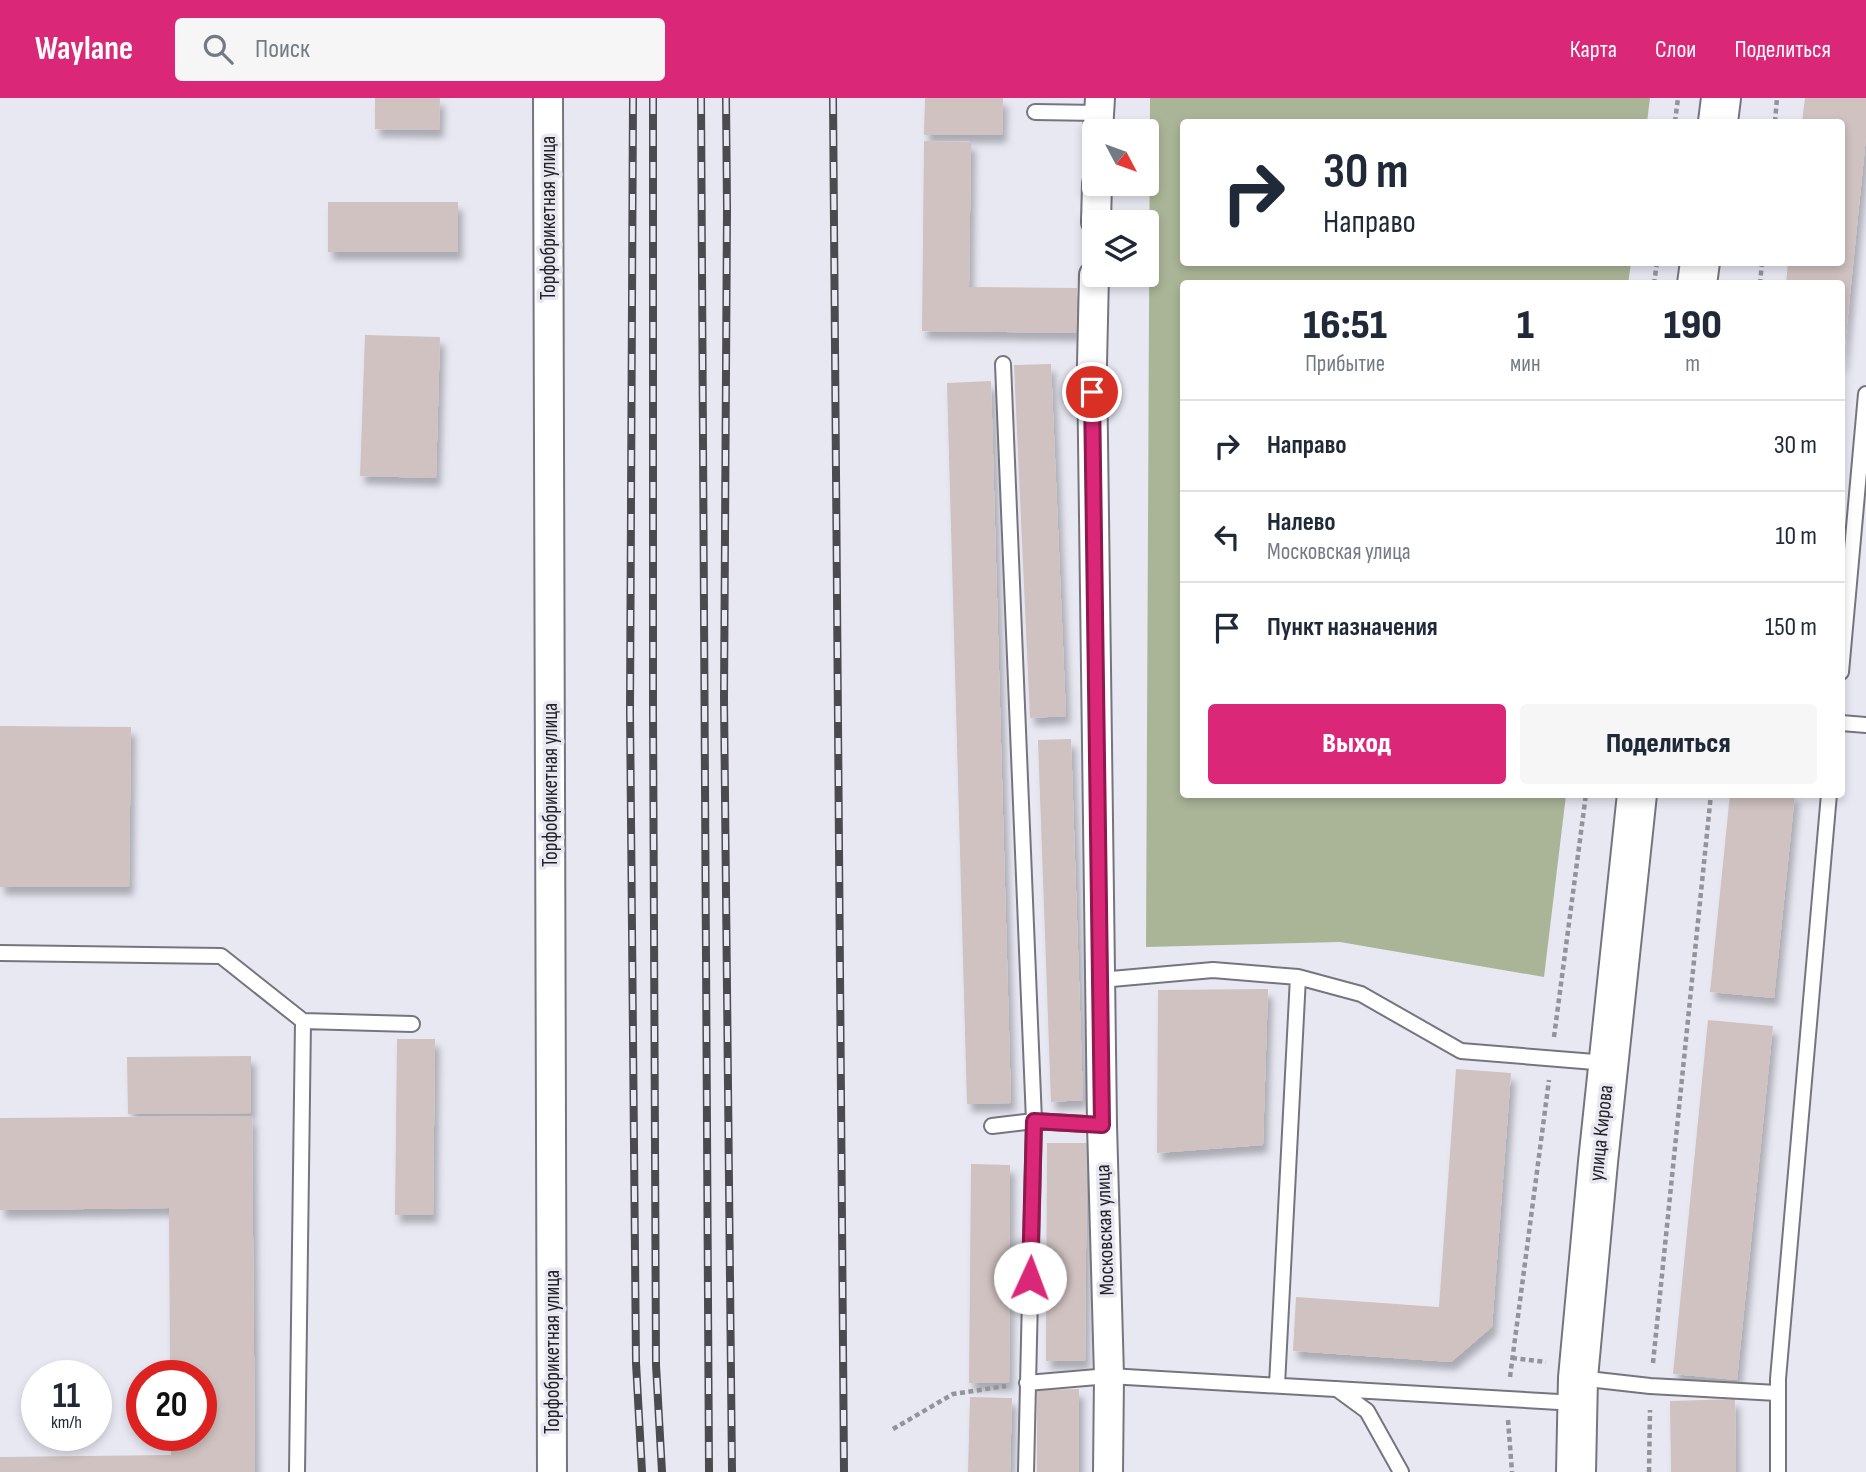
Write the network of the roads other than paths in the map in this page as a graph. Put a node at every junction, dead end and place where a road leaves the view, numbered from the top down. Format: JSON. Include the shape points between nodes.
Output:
{"nodes":[{"id":1,"x":548,"y":98,"type":"edge"},
{"id":2,"x":1721,"y":98,"type":"edge"},
{"id":3,"x":1035,"y":112,"type":"dead end"},
{"id":4,"x":1099,"y":114,"type":"edge"},
{"id":5,"x":1718,"y":119,"type":"edge"},
{"id":6,"x":1094,"y":287,"type":"edge"},
{"id":7,"x":1003,"y":364,"type":"dead end"},
{"id":8,"x":1866,"y":394,"type":"edge"},
{"id":9,"x":1845,"y":610,"type":"edge"},
{"id":10,"x":1845,"y":723,"type":"edge"},
{"id":11,"x":1866,"y":725,"type":"edge"},
{"id":12,"x":1637,"y":798,"type":"edge"},
{"id":13,"x":1829,"y":798,"type":"edge"},
{"id":14,"x":0,"y":953,"type":"edge"},
{"id":15,"x":1298,"y":977,"type":"junction"},
{"id":16,"x":1100,"y":980,"type":"junction"},
{"id":17,"x":303,"y":1021,"type":"junction"},
{"id":18,"x":412,"y":1024,"type":"dead end"},
{"id":19,"x":1608,"y":1063,"type":"junction"},
{"id":20,"x":1034,"y":1121,"type":"junction"},
{"id":21,"x":1102,"y":1125,"type":"junction"},
{"id":22,"x":992,"y":1126,"type":"dead end"},
{"id":23,"x":1109,"y":1376,"type":"junction"},
{"id":24,"x":1027,"y":1383,"type":"junction"},
{"id":25,"x":1277,"y":1385,"type":"junction"},
{"id":26,"x":1336,"y":1389,"type":"junction"},
{"id":27,"x":1577,"y":1390,"type":"junction"},
{"id":28,"x":1777,"y":1393,"type":"junction"},
{"id":29,"x":297,"y":1472,"type":"edge"},
{"id":30,"x":552,"y":1472,"type":"edge"},
{"id":31,"x":1026,"y":1472,"type":"edge"},
{"id":32,"x":1108,"y":1472,"type":"edge"},
{"id":33,"x":1401,"y":1472,"type":"edge"},
{"id":34,"x":1576,"y":1472,"type":"edge"},
{"id":35,"x":1778,"y":1472,"type":"edge"}],
"edges":[{"from":1,"to":30,"type":"street","name":"Торфобрикетная улица"},
{"from":2,"to":5,"type":"street"},
{"from":3,"to":4,"type":"lane"},
{"from":6,"to":16,"type":"street","name":"Московская улица"},
{"from":7,"to":20,"type":"lane"},
{"from":8,"to":9,"type":"lane"},
{"from":10,"to":11,"type":"lane"},
{"from":12,"to":19,"type":"street","name":"улица Кирова"},
{"from":13,"to":28,"type":"lane"},
{"from":14,"to":17,"type":"lane","via":[[221,956]]},
{"from":15,"to":16,"type":"lane","via":[[1213,970]]},
{"from":15,"to":19,"type":"lane","via":[[1362,993],[1461,1051]]},
{"from":15,"to":25,"type":"lane"},
{"from":16,"to":21,"type":"street","name":"Московская улица"},
{"from":17,"to":18,"type":"lane"},
{"from":17,"to":29,"type":"lane"},
{"from":19,"to":27,"type":"street","name":"улица Кирова"},
{"from":20,"to":21,"type":"lane"},
{"from":20,"to":22,"type":"lane"},
{"from":20,"to":24,"type":"lane"},
{"from":21,"to":23,"type":"street","name":"Московская улица"},
{"from":23,"to":24,"type":"lane"},
{"from":23,"to":25,"type":"lane"},
{"from":23,"to":32,"type":"street","name":"Московская улица"},
{"from":24,"to":31,"type":"lane"},
{"from":25,"to":26,"type":"lane"},
{"from":26,"to":27,"type":"lane","via":[[1507,1399]]},
{"from":26,"to":33,"type":"lane","via":[[1367,1411]]},
{"from":27,"to":28,"type":"lane","via":[[1650,1386]]},
{"from":27,"to":34,"type":"street","name":"улица Кирова"},
{"from":28,"to":35,"type":"lane"}]}
